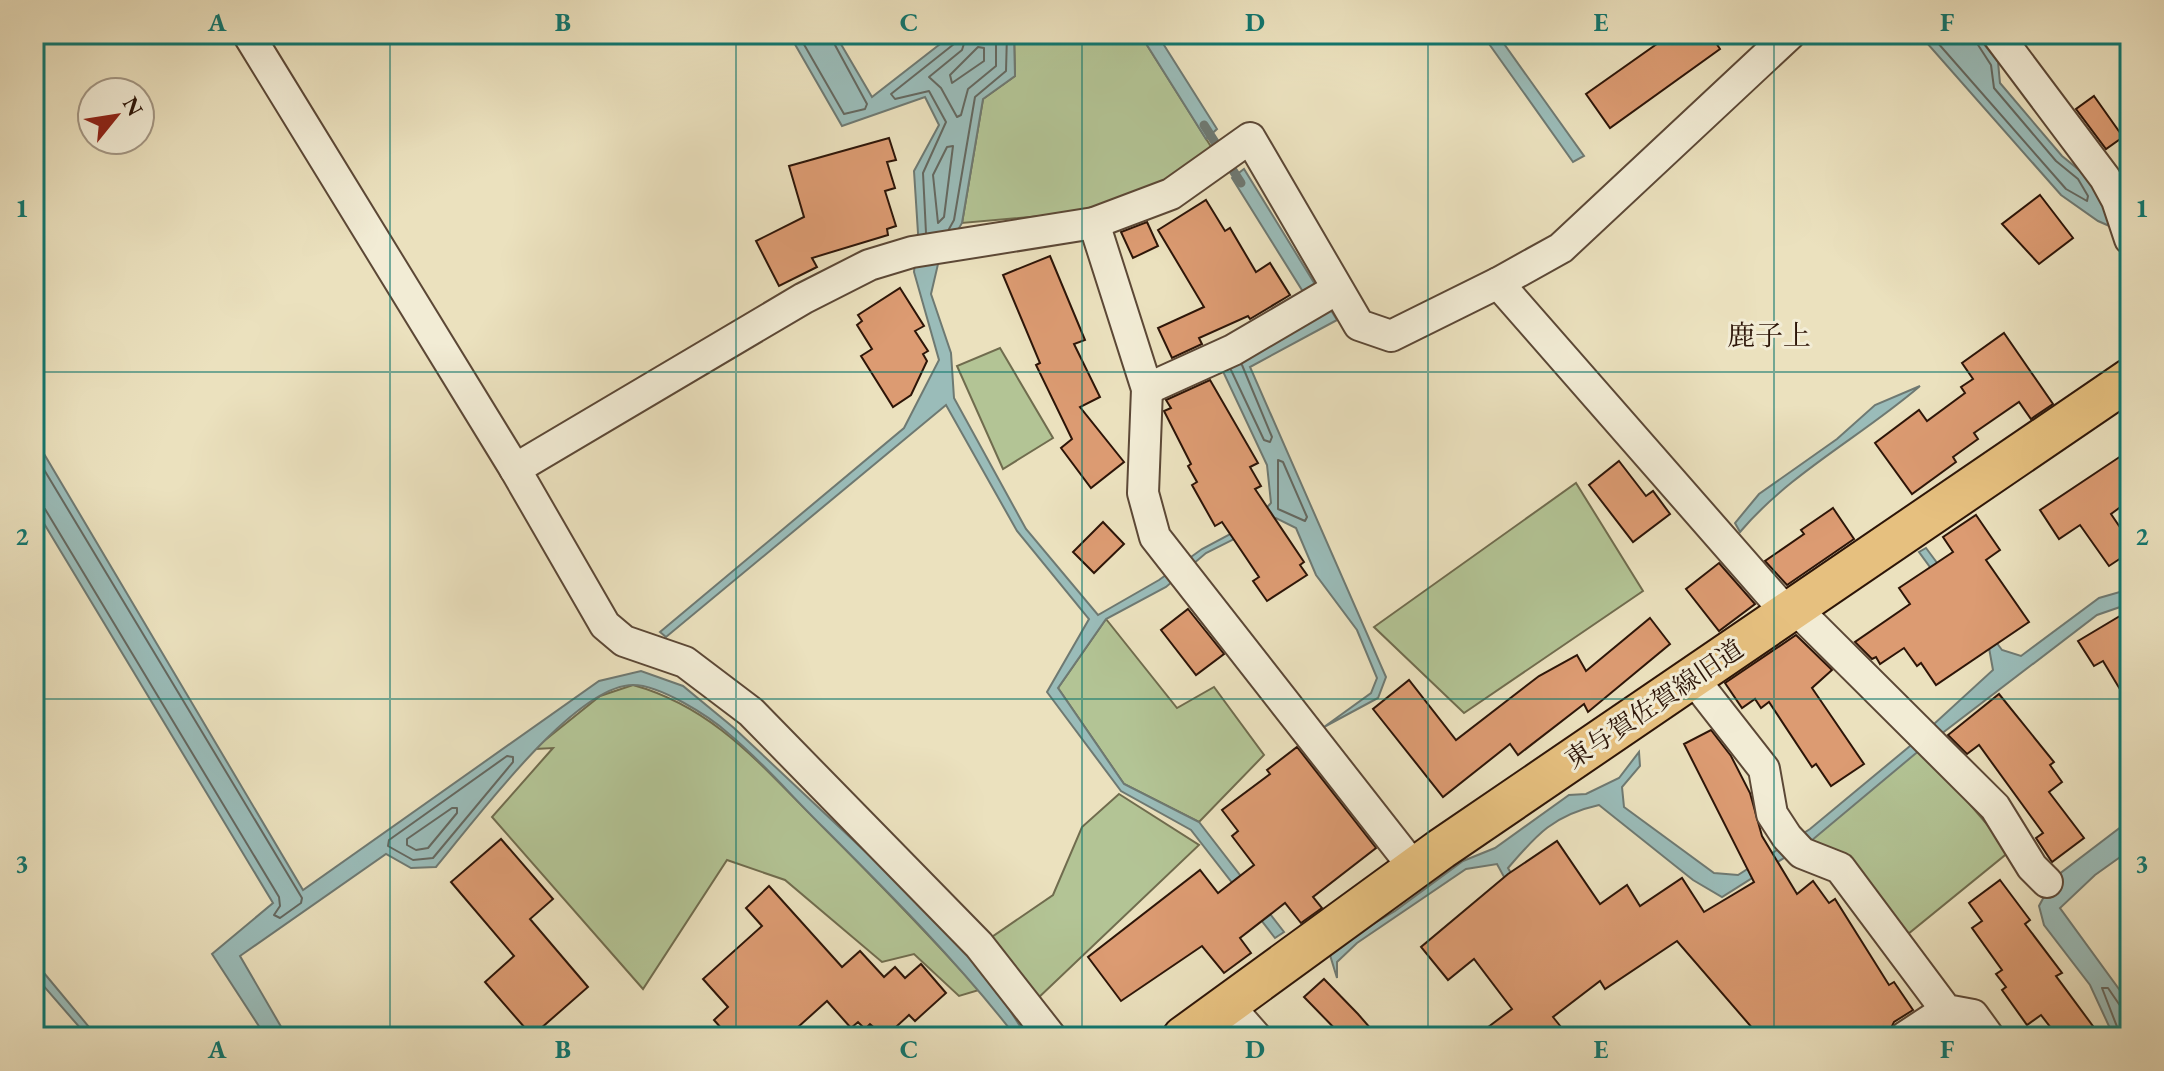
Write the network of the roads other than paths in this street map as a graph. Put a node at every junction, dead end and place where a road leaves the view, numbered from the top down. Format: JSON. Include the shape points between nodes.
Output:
{"nodes":[{"id":1,"x":248,"y":34,"type":"edge"},
{"id":2,"x":1790,"y":34,"type":"edge"},
{"id":3,"x":1997,"y":34,"type":"edge"},
{"id":4,"x":1094,"y":223,"type":"junction"},
{"id":5,"x":2130,"y":239,"type":"edge"},
{"id":6,"x":1498,"y":283,"type":"junction"},
{"id":7,"x":1324,"y":297,"type":"junction"},
{"id":8,"x":2130,"y":379,"type":"edge"},
{"id":9,"x":1147,"y":389,"type":"junction"},
{"id":10,"x":515,"y":469,"type":"junction"},
{"id":11,"x":1791,"y":610,"type":"junction"},
{"id":12,"x":1692,"y":677,"type":"junction"},
{"id":13,"x":1415,"y":869,"type":"junction"},
{"id":14,"x":2047,"y":882,"type":"dead end"},
{"id":15,"x":1228,"y":1005,"type":"junction"},
{"id":16,"x":1946,"y":1010,"type":"junction"},
{"id":17,"x":1051,"y":1037,"type":"edge"},
{"id":18,"x":1183,"y":1037,"type":"edge"},
{"id":19,"x":1256,"y":1037,"type":"edge"},
{"id":20,"x":1905,"y":1037,"type":"edge"},
{"id":21,"x":1989,"y":1037,"type":"edge"}],
"edges":[{"from":1,"to":10,"type":"street"},
{"from":2,"to":6,"type":"street","via":[[1561,248]]},
{"from":3,"to":5,"type":"street","via":[[2105,178]]},
{"from":4,"to":7,"type":"street","via":[[1171,194],[1250,138]]},
{"from":4,"to":9,"type":"street"},
{"from":4,"to":10,"type":"street","via":[[912,252],[869,265]]},
{"from":6,"to":7,"type":"street","via":[[1391,336],[1359,325]]},
{"from":6,"to":11,"type":"street"},
{"from":7,"to":9,"type":"street","via":[[1233,350]]},
{"from":8,"to":11,"type":"main road","name":"東与賀佐賀線旧道"},
{"from":9,"to":13,"type":"street","via":[[1143,493],[1155,537]]},
{"from":10,"to":17,"type":"street","via":[[605,625],[624,641],[685,662],[751,712],[979,945]]},
{"from":11,"to":12,"type":"main road","name":"東与賀佐賀線旧道"},
{"from":11,"to":14,"type":"street","via":[[1995,807]]},
{"from":12,"to":13,"type":"main road","name":"東与賀佐賀線旧道"},
{"from":12,"to":16,"type":"street","via":[[1764,769],[1772,814],[1794,845],[1840,868]]},
{"from":13,"to":15,"type":"main road","name":"東与賀佐賀線旧道"},
{"from":15,"to":18,"type":"main road","name":"東与賀佐賀線旧道"},
{"from":15,"to":19,"type":"street"},
{"from":16,"to":20,"type":"street"},
{"from":16,"to":21,"type":"street","via":[[1973,1015]]}]}
